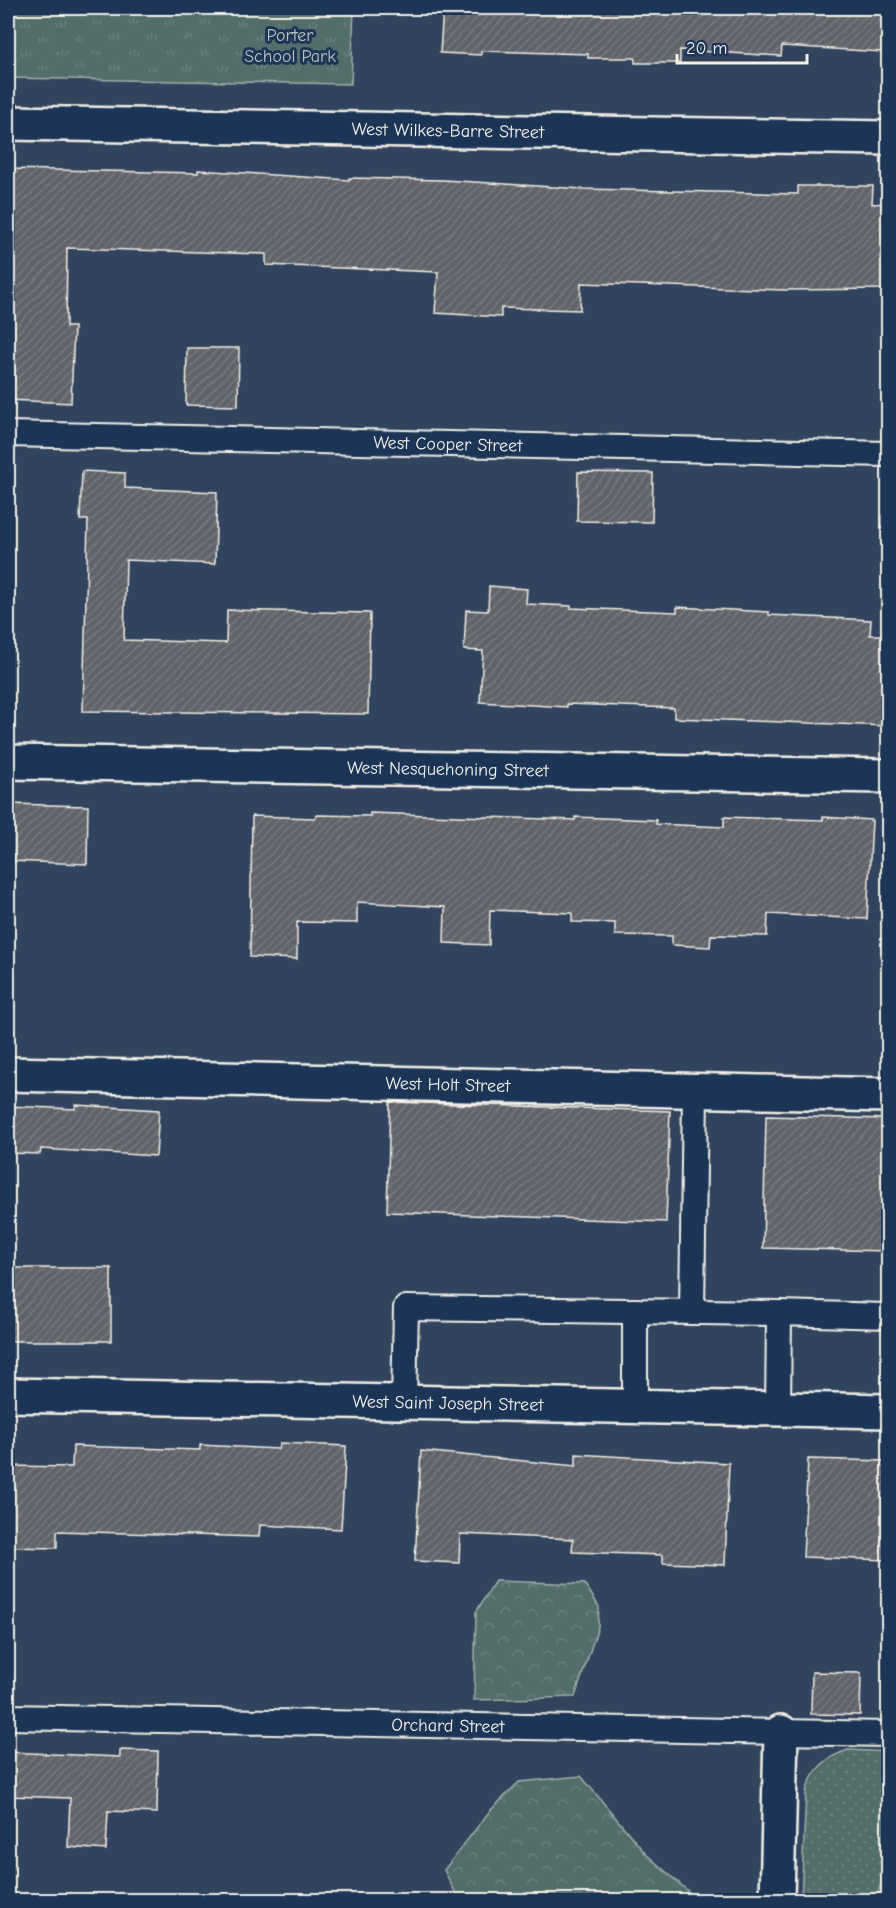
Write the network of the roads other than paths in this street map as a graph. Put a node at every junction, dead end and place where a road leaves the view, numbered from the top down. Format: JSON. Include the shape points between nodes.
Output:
{"nodes":[{"id":1,"x":8,"y":123,"type":"edge"},
{"id":2,"x":888,"y":138,"type":"edge"},
{"id":3,"x":8,"y":434,"type":"edge"},
{"id":4,"x":888,"y":454,"type":"edge"},
{"id":5,"x":8,"y":762,"type":"edge"},
{"id":6,"x":888,"y":776,"type":"edge"},
{"id":7,"x":8,"y":1074,"type":"edge"},
{"id":8,"x":695,"y":1090,"type":"junction"},
{"id":9,"x":888,"y":1095,"type":"edge"},
{"id":10,"x":635,"y":1311,"type":"junction"},
{"id":11,"x":692,"y":1312,"type":"junction"},
{"id":12,"x":779,"y":1313,"type":"junction"},
{"id":13,"x":888,"y":1316,"type":"edge"},
{"id":14,"x":8,"y":1395,"type":"edge"},
{"id":15,"x":404,"y":1402,"type":"junction"},
{"id":16,"x":635,"y":1407,"type":"junction"},
{"id":17,"x":778,"y":1409,"type":"junction"},
{"id":18,"x":888,"y":1411,"type":"edge"},
{"id":19,"x":8,"y":1717,"type":"edge"},
{"id":20,"x":781,"y":1732,"type":"junction"},
{"id":21,"x":888,"y":1734,"type":"edge"},
{"id":22,"x":777,"y":1900,"type":"edge"}],
"edges":[{"from":1,"to":2,"type":"street","name":"West Wilkes-Barre Street"},
{"from":3,"to":4,"type":"lane","name":"West Cooper Street"},
{"from":5,"to":6,"type":"street","name":"West Nesquehoning Street"},
{"from":7,"to":8,"type":"street","name":"West Holt Street"},
{"from":8,"to":9,"type":"street","name":"West Holt Street"},
{"from":8,"to":11,"type":"lane"},
{"from":10,"to":11,"type":"lane"},
{"from":10,"to":15,"type":"lane","via":[[406,1308]]},
{"from":10,"to":16,"type":"lane"},
{"from":11,"to":12,"type":"lane"},
{"from":12,"to":13,"type":"lane"},
{"from":12,"to":17,"type":"lane"},
{"from":14,"to":15,"type":"street","name":"West Saint Joseph Street"},
{"from":15,"to":16,"type":"street","name":"West Saint Joseph Street"},
{"from":16,"to":17,"type":"street","name":"West Saint Joseph Street"},
{"from":17,"to":18,"type":"street","name":"West Saint Joseph Street"},
{"from":19,"to":20,"type":"lane","name":"Orchard Street"},
{"from":20,"to":21,"type":"lane","name":"Orchard Street"},
{"from":20,"to":22,"type":"street"}]}
